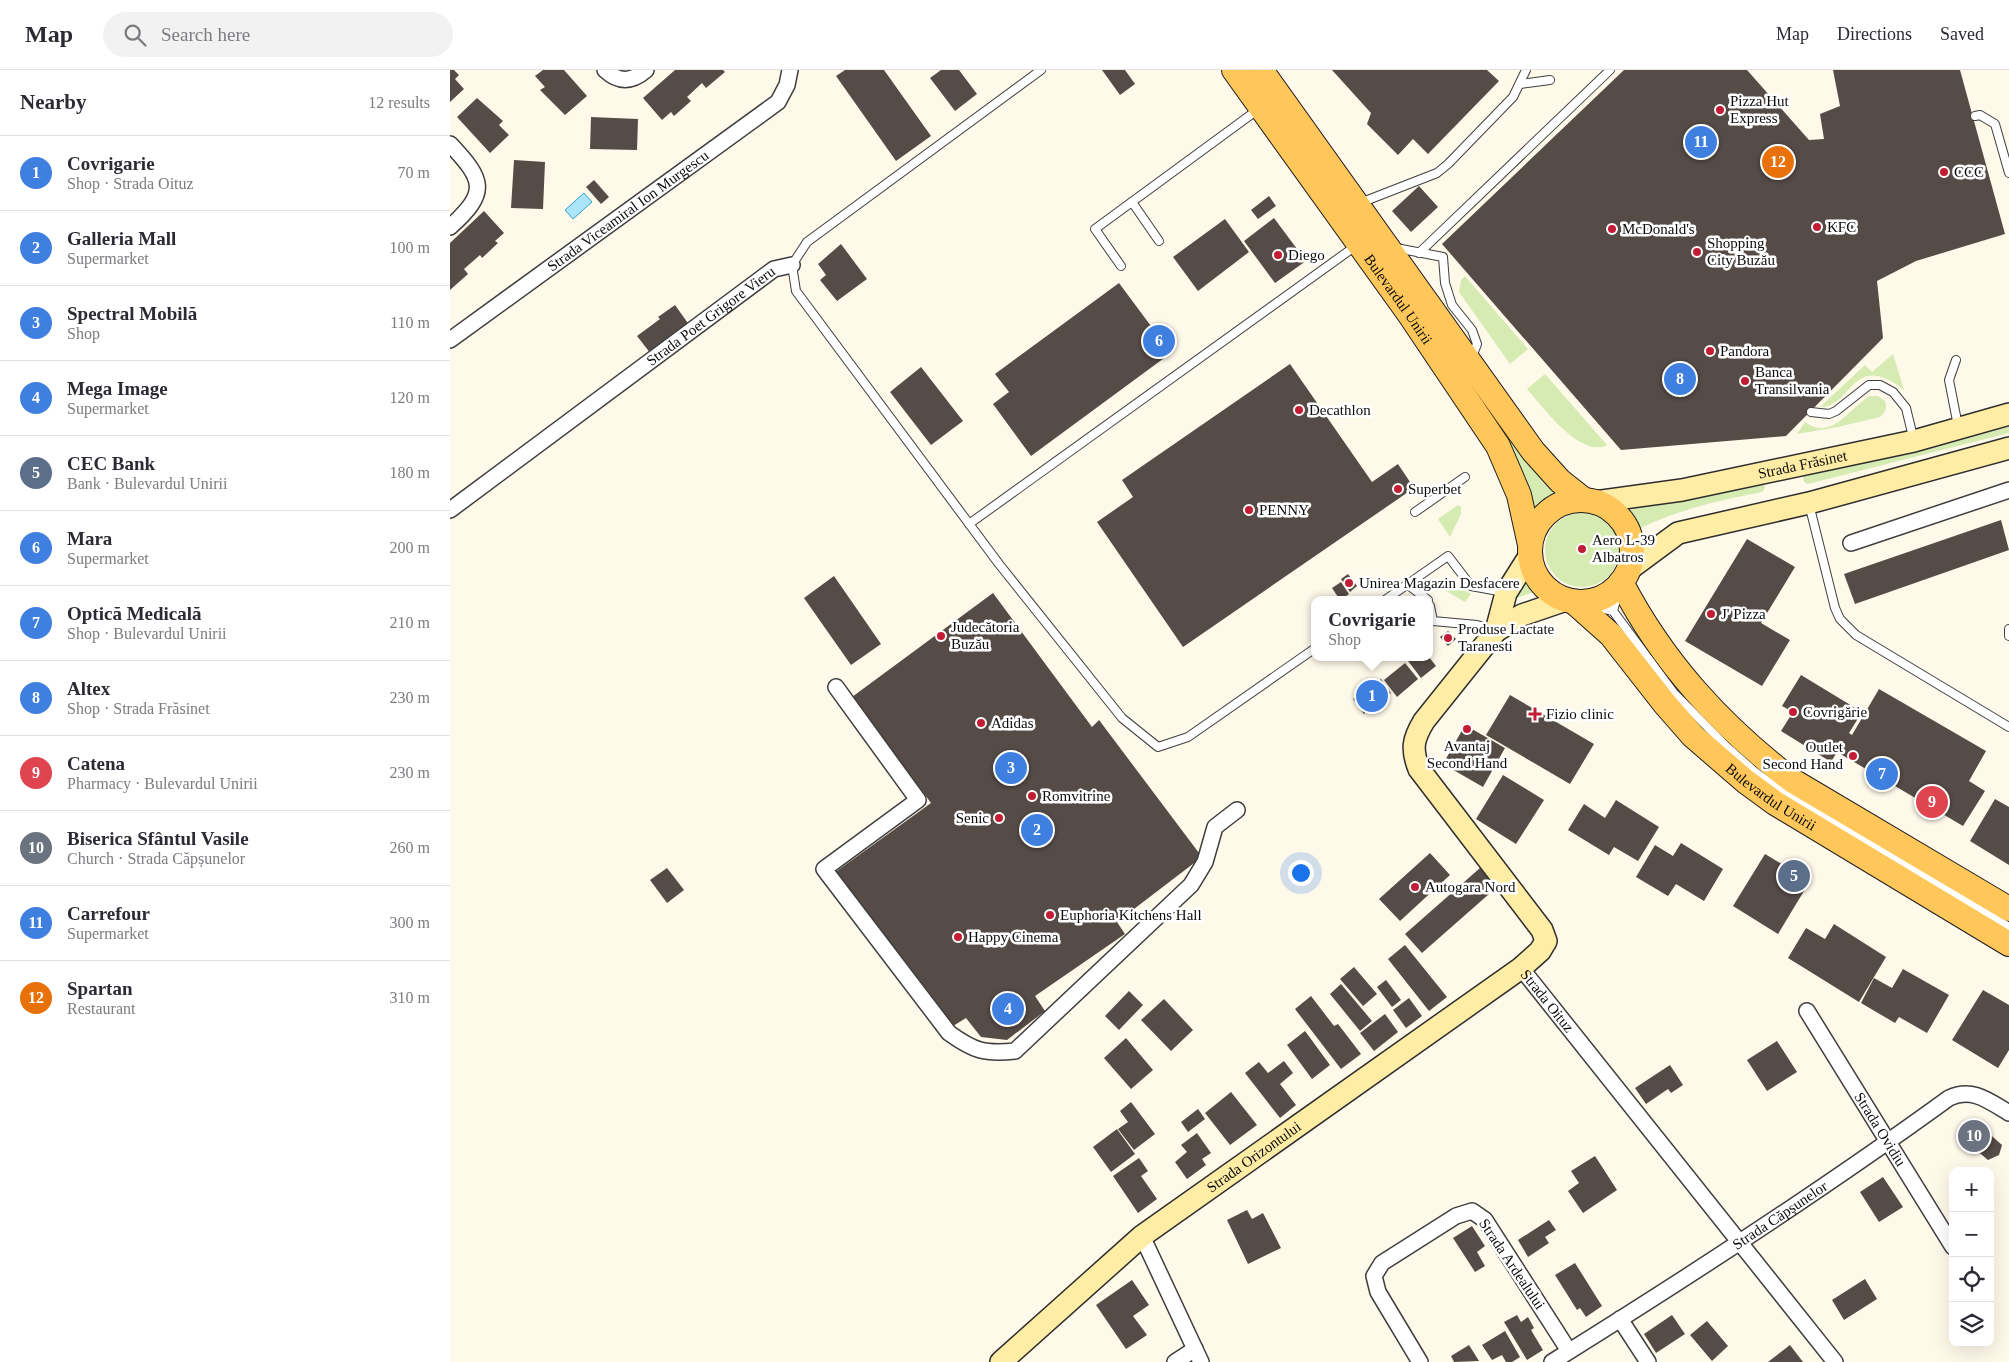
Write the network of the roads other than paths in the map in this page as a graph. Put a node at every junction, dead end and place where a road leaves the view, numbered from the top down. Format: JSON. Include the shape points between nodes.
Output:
{"nodes":[{"id":1,"x":605,"y":70,"type":"edge"},
{"id":2,"x":646,"y":70,"type":"edge"},
{"id":3,"x":790,"y":70,"type":"edge"},
{"id":4,"x":1041,"y":70,"type":"edge"},
{"id":5,"x":1234,"y":70,"type":"edge"},
{"id":6,"x":1526,"y":70,"type":"edge"},
{"id":7,"x":1610,"y":70,"type":"edge"},
{"id":8,"x":1268,"y":74,"type":"edge"},
{"id":9,"x":1550,"y":80,"type":"dead end"},
{"id":10,"x":1520,"y":84,"type":"junction"},
{"id":11,"x":1261,"y":107,"type":"junction"},
{"id":12,"x":1975,"y":116,"type":"dead end"},
{"id":13,"x":450,"y":144,"type":"edge"},
{"id":14,"x":2009,"y":173,"type":"edge"},
{"id":15,"x":1132,"y":202,"type":"junction"},
{"id":16,"x":1356,"y":205,"type":"junction"},
{"id":17,"x":450,"y":227,"type":"edge"},
{"id":18,"x":1159,"y":241,"type":"dead end"},
{"id":19,"x":1359,"y":243,"type":"junction"},
{"id":20,"x":1386,"y":246,"type":"junction"},
{"id":21,"x":1419,"y":253,"type":"junction"},
{"id":22,"x":792,"y":265,"type":"junction"},
{"id":23,"x":1121,"y":266,"type":"dead end"},
{"id":24,"x":450,"y":340,"type":"edge"},
{"id":25,"x":1956,"y":360,"type":"dead end"},
{"id":26,"x":1470,"y":362,"type":"junction"},
{"id":27,"x":1811,"y":412,"type":"dead end"},
{"id":28,"x":2009,"y":414,"type":"edge"},
{"id":29,"x":1959,"y":428,"type":"junction"},
{"id":30,"x":1914,"y":441,"type":"junction"},
{"id":31,"x":2009,"y":448,"type":"edge"},
{"id":32,"x":1465,"y":477,"type":"dead end"},
{"id":33,"x":2009,"y":490,"type":"edge"},
{"id":34,"x":1589,"y":501,"type":"junction"},
{"id":35,"x":1809,"y":503,"type":"junction"},
{"id":36,"x":450,"y":510,"type":"edge"},
{"id":37,"x":1415,"y":512,"type":"dead end"},
{"id":38,"x":969,"y":524,"type":"junction"},
{"id":39,"x":1851,"y":543,"type":"dead end"},
{"id":40,"x":1530,"y":550,"type":"junction"},
{"id":41,"x":1625,"y":576,"type":"junction"},
{"id":42,"x":1407,"y":584,"type":"junction"},
{"id":43,"x":1506,"y":592,"type":"junction"},
{"id":44,"x":1390,"y":596,"type":"edge"},
{"id":45,"x":1423,"y":596,"type":"edge"},
{"id":46,"x":1570,"y":601,"type":"junction"},
{"id":47,"x":1613,"y":611,"type":"junction"},
{"id":48,"x":1433,"y":621,"type":"edge"},
{"id":49,"x":2009,"y":629,"type":"edge"},
{"id":50,"x":1496,"y":630,"type":"junction"},
{"id":51,"x":2009,"y":636,"type":"edge"},
{"id":52,"x":1311,"y":651,"type":"edge"},
{"id":53,"x":836,"y":687,"type":"dead end"},
{"id":54,"x":2009,"y":727,"type":"edge"},
{"id":55,"x":1237,"y":810,"type":"dead end"},
{"id":56,"x":2009,"y":909,"type":"edge"},
{"id":57,"x":2009,"y":927,"type":"edge"},
{"id":58,"x":2009,"y":944,"type":"edge"},
{"id":59,"x":1521,"y":968,"type":"junction"},
{"id":60,"x":1807,"y":1011,"type":"dead end"},
{"id":61,"x":2009,"y":1113,"type":"edge"},
{"id":62,"x":1887,"y":1143,"type":"junction"},
{"id":63,"x":1142,"y":1236,"type":"junction"},
{"id":64,"x":1949,"y":1241,"type":"edge"},
{"id":65,"x":1738,"y":1242,"type":"junction"},
{"id":66,"x":1620,"y":1319,"type":"junction"},
{"id":67,"x":1569,"y":1351,"type":"junction"},
{"id":68,"x":1198,"y":1355,"type":"edge"},
{"id":69,"x":1000,"y":1362,"type":"edge"},
{"id":70,"x":1175,"y":1362,"type":"edge"},
{"id":71,"x":1420,"y":1362,"type":"edge"},
{"id":72,"x":1552,"y":1362,"type":"edge"},
{"id":73,"x":1648,"y":1362,"type":"edge"},
{"id":74,"x":1835,"y":1362,"type":"edge"}],
"edges":[{"from":1,"to":2,"type":"street","via":[[623,80],[637,78]]},
{"from":3,"to":24,"type":"street","name":"Strada Viceamiral Ion Murgescu","via":[[778,102]]},
{"from":4,"to":22,"type":"lane","name":"Strada Poet Grigore Vieru","via":[[807,242]]},
{"from":5,"to":11,"type":"main road","name":"Bulevardul Unirii"},
{"from":6,"to":10,"type":"lane"},
{"from":7,"to":21,"type":"lane"},
{"from":8,"to":16,"type":"main road","name":"Bulevardul Unirii"},
{"from":9,"to":10,"type":"lane"},
{"from":10,"to":16,"type":"lane","via":[[1503,110],[1437,173]]},
{"from":11,"to":15,"type":"lane"},
{"from":11,"to":19,"type":"main road","name":"Bulevardul Unirii"},
{"from":12,"to":14,"type":"lane","via":[[1986,117],[1995,124]]},
{"from":13,"to":17,"type":"street","via":[[469,164],[477,196],[470,209]]},
{"from":15,"to":18,"type":"lane"},
{"from":15,"to":23,"type":"lane","via":[[1095,230]]},
{"from":16,"to":20,"type":"main road","name":"Bulevardul Unirii"},
{"from":19,"to":38,"type":"lane"},
{"from":19,"to":40,"type":"main road","name":"Bulevardul Unirii","via":[[1498,446],[1519,496]]},
{"from":20,"to":21,"type":"lane"},
{"from":20,"to":26,"type":"main road","name":"Bulevardul Unirii"},
{"from":21,"to":26,"type":"lane","via":[[1443,257],[1445,283],[1452,306],[1472,330],[1477,344]]},
{"from":22,"to":36,"type":"street","name":"Strada Poet Grigore Vieru","via":[[774,269]]},
{"from":22,"to":38,"type":"lane","via":[[796,290]]},
{"from":25,"to":29,"type":"lane","via":[[1949,380]]},
{"from":26,"to":34,"type":"main road","name":"Bulevardul Unirii","via":[[1533,451],[1560,481]]},
{"from":27,"to":30,"type":"lane","via":[[1829,414],[1870,386],[1880,386],[1893,392],[1906,408]]},
{"from":28,"to":29,"type":"street","name":"Strada Frăsinet"},
{"from":29,"to":30,"type":"street","name":"Strada Frăsinet"},
{"from":30,"to":34,"type":"street","name":"Strada Frăsinet","via":[[1682,490]]},
{"from":31,"to":35,"type":"street"},
{"from":32,"to":37,"type":"lane"},
{"from":33,"to":39,"type":"street"},
{"from":34,"to":40,"type":"main road","via":[[1565,502],[1548,512],[1536,527]]},
{"from":34,"to":41,"type":"main road","via":[[1610,509],[1628,530],[1632,557]]},
{"from":35,"to":41,"type":"street","via":[[1678,533]]},
{"from":35,"to":54,"type":"lane","via":[[1840,619],[1856,635]]},
{"from":38,"to":52,"type":"lane","via":[[1122,718],[1158,747],[1188,736]]},
{"from":40,"to":43,"type":"street","name":"Strada Oituz"},
{"from":40,"to":46,"type":"main road","via":[[1536,575],[1549,591]]},
{"from":41,"to":46,"type":"main road","via":[[1612,592],[1600,598]]},
{"from":41,"to":47,"type":"lane"},
{"from":41,"to":56,"type":"main road","name":"Bulevardul Unirii","via":[[1650,633],[1688,684],[1765,760],[1793,781]]},
{"from":42,"to":43,"type":"lane","via":[[1448,556],[1471,586]]},
{"from":42,"to":44,"type":"lane"},
{"from":42,"to":45,"type":"lane"},
{"from":43,"to":50,"type":"street","name":"Strada Oituz"},
{"from":46,"to":47,"type":"lane"},
{"from":46,"to":50,"type":"street","name":"Strada Oituz","via":[[1522,615]]},
{"from":46,"to":58,"type":"main road","name":"Bulevardul Unirii","via":[[1611,635],[1693,736],[1745,782]]},
{"from":47,"to":57,"type":"lane","via":[[1673,692],[1754,770],[1784,793]]},
{"from":48,"to":50,"type":"lane"},
{"from":49,"to":51,"type":"lane"},
{"from":50,"to":59,"type":"street","name":"Strada Oituz","via":[[1424,721],[1412,745],[1419,769],[1542,930],[1546,941]]},
{"from":53,"to":55,"type":"street","via":[[918,800],[824,869],[950,1033],[966,1045],[990,1053],[1015,1051],[1190,885],[1205,862],[1215,827]]},
{"from":59,"to":63,"type":"street","name":"Strada Orizontului"},
{"from":59,"to":65,"type":"street","name":"Strada Oituz"},
{"from":60,"to":62,"type":"street","name":"Strada Ovidiu"},
{"from":61,"to":62,"type":"street","name":"Strada Căpșunelor","via":[[1976,1095],[1958,1094]]},
{"from":62,"to":64,"type":"street","name":"Strada Ovidiu"},
{"from":62,"to":65,"type":"street","name":"Strada Căpșunelor"},
{"from":63,"to":68,"type":"street"},
{"from":63,"to":69,"type":"street","name":"Strada Orizontului"},
{"from":65,"to":66,"type":"street","name":"Strada Căpșunelor"},
{"from":65,"to":74,"type":"street","name":"Strada Oituz"},
{"from":66,"to":67,"type":"street","name":"Strada Căpșunelor"},
{"from":66,"to":73,"type":"street"},
{"from":67,"to":71,"type":"street","name":"Strada Ardealului","via":[[1485,1220],[1472,1211],[1456,1216],[1382,1263],[1374,1276],[1378,1292]]},
{"from":67,"to":72,"type":"street","name":"Strada Căpșunelor"},
{"from":68,"to":70,"type":"street"}]}
